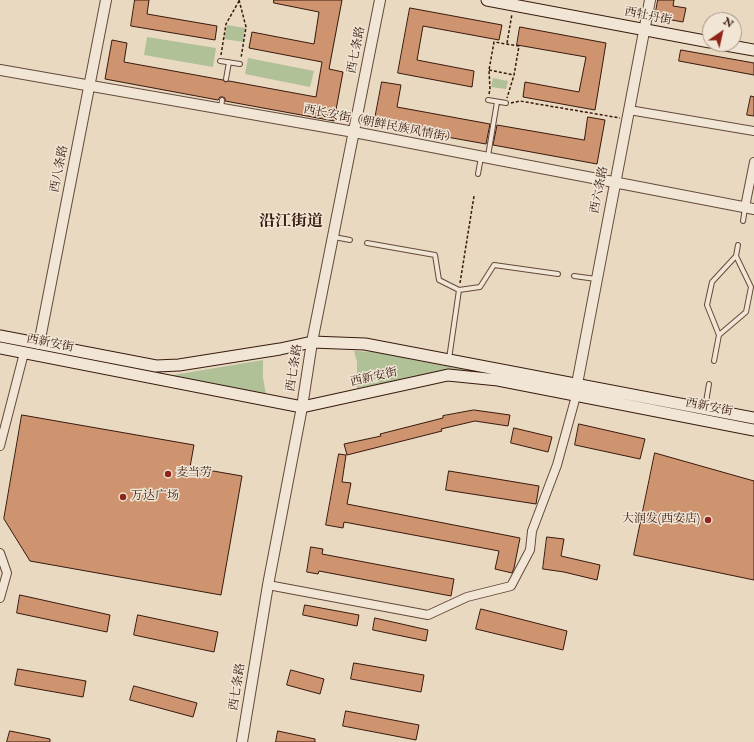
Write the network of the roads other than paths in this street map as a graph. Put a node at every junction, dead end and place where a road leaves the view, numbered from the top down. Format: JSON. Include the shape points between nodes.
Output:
{"nodes":[{"id":1,"x":106,"y":0,"type":"edge"},
{"id":2,"x":380,"y":0,"type":"edge"},
{"id":3,"x":487,"y":0,"type":"edge"},
{"id":4,"x":650,"y":0,"type":"edge"},
{"id":5,"x":644,"y":30,"type":"junction"},
{"id":6,"x":702,"y":41,"type":"edge"},
{"id":7,"x":742,"y":48,"type":"edge"},
{"id":8,"x":754,"y":50,"type":"edge"},
{"id":9,"x":220,"y":61,"type":"road end"},
{"id":10,"x":229,"y":62,"type":"junction"},
{"id":11,"x":240,"y":64,"type":"road end"},
{"id":12,"x":0,"y":70,"type":"edge"},
{"id":13,"x":226,"y":79,"type":"dead end"},
{"id":14,"x":90,"y":86,"type":"junction"},
{"id":15,"x":488,"y":100,"type":"dead end"},
{"id":16,"x":497,"y":102,"type":"junction"},
{"id":17,"x":506,"y":103,"type":"road end"},
{"id":18,"x":628,"y":114,"type":"junction"},
{"id":19,"x":754,"y":131,"type":"edge"},
{"id":20,"x":354,"y":132,"type":"junction"},
{"id":21,"x":484,"y":158,"type":"junction"},
{"id":22,"x":754,"y":162,"type":"edge"},
{"id":23,"x":478,"y":174,"type":"dead end"},
{"id":24,"x":615,"y":183,"type":"junction"},
{"id":25,"x":750,"y":208,"type":"edge"},
{"id":26,"x":742,"y":222,"type":"dead end"},
{"id":27,"x":333,"y":237,"type":"junction"},
{"id":28,"x":350,"y":240,"type":"dead end"},
{"id":29,"x":367,"y":243,"type":"dead end"},
{"id":30,"x":738,"y":245,"type":"dead end"},
{"id":31,"x":736,"y":256,"type":"junction"},
{"id":32,"x":558,"y":274,"type":"dead end"},
{"id":33,"x":574,"y":276,"type":"dead end"},
{"id":34,"x":596,"y":279,"type":"junction"},
{"id":35,"x":459,"y":290,"type":"junction"},
{"id":36,"x":718,"y":335,"type":"junction"},
{"id":37,"x":0,"y":336,"type":"edge"},
{"id":38,"x":312,"y":342,"type":"junction"},
{"id":39,"x":39,"y":344,"type":"junction"},
{"id":40,"x":0,"y":348,"type":"edge"},
{"id":41,"x":24,"y":353,"type":"junction"},
{"id":42,"x":448,"y":360,"type":"junction"},
{"id":43,"x":714,"y":360,"type":"dead end"},
{"id":44,"x":710,"y":384,"type":"dead end"},
{"id":45,"x":577,"y":390,"type":"junction"},
{"id":46,"x":302,"y":407,"type":"junction"},
{"id":47,"x":705,"y":408,"type":"junction"},
{"id":48,"x":754,"y":418,"type":"edge"},
{"id":49,"x":754,"y":430,"type":"edge"},
{"id":50,"x":0,"y":446,"type":"edge"},
{"id":51,"x":0,"y":553,"type":"edge"},
{"id":52,"x":268,"y":585,"type":"junction"},
{"id":53,"x":0,"y":598,"type":"edge"},
{"id":54,"x":242,"y":742,"type":"edge"}],
"edges":[{"from":1,"to":14,"type":"street","name":"西八条路"},
{"from":2,"to":20,"type":"street","name":"西七条路"},
{"from":3,"to":5,"type":"main road","name":"西牡丹街"},
{"from":4,"to":5,"type":"street","name":"西六条路"},
{"from":5,"to":6,"type":"main road","name":"西牡丹街"},
{"from":5,"to":18,"type":"street","name":"西六条路"},
{"from":7,"to":8,"type":"main road"},
{"from":9,"to":10,"type":"lane"},
{"from":10,"to":11,"type":"lane"},
{"from":10,"to":13,"type":"lane"},
{"from":12,"to":14,"type":"street","name":"西长安街（朝鲜民族风情街）"},
{"from":14,"to":20,"type":"street","name":"西长安街（朝鲜民族风情街）","via":[[221,104]]},
{"from":14,"to":39,"type":"street","name":"西八条路"},
{"from":15,"to":16,"type":"lane"},
{"from":16,"to":17,"type":"lane"},
{"from":16,"to":21,"type":"lane"},
{"from":18,"to":19,"type":"street"},
{"from":18,"to":24,"type":"street","name":"西六条路"},
{"from":20,"to":21,"type":"street","name":"西长安街（朝鲜民族风情街）"},
{"from":20,"to":27,"type":"street","name":"西七条路"},
{"from":21,"to":23,"type":"lane"},
{"from":21,"to":24,"type":"street","name":"西长安街（朝鲜民族风情街）"},
{"from":22,"to":25,"type":"street"},
{"from":24,"to":25,"type":"street","name":"西长安街（朝鲜民族风情街）"},
{"from":24,"to":34,"type":"street","name":"西六条路"},
{"from":25,"to":26,"type":"lane"},
{"from":27,"to":28,"type":"lane"},
{"from":27,"to":38,"type":"street","name":"西七条路"},
{"from":29,"to":35,"type":"lane","via":[[435,255],[439,280]]},
{"from":30,"to":31,"type":"lane"},
{"from":31,"to":36,"type":"lane","via":[[712,282],[707,304]]},
{"from":31,"to":36,"type":"lane","via":[[750,287],[746,312]]},
{"from":32,"to":35,"type":"lane","via":[[494,265],[480,287]]},
{"from":33,"to":34,"type":"lane"},
{"from":34,"to":45,"type":"street","name":"西六条路"},
{"from":35,"to":42,"type":"lane"},
{"from":36,"to":43,"type":"lane"},
{"from":37,"to":39,"type":"main road","name":"西新安街"},
{"from":38,"to":39,"type":"main road","name":"西新安街","via":[[179,366],[156,366]]},
{"from":38,"to":42,"type":"main road","name":"西新安街","via":[[365,344]]},
{"from":38,"to":46,"type":"street","name":"西七条路"},
{"from":40,"to":41,"type":"main road","name":"西新安街"},
{"from":41,"to":46,"type":"main road","name":"西新安街"},
{"from":41,"to":50,"type":"street"},
{"from":42,"to":45,"type":"main road","name":"西新安街"},
{"from":44,"to":47,"type":"lane"},
{"from":45,"to":46,"type":"main road","name":"西新安街","via":[[448,375]]},
{"from":45,"to":47,"type":"main road","name":"西新安街"},
{"from":45,"to":49,"type":"main road","name":"西新安街"},
{"from":45,"to":52,"type":"street","via":[[557,465],[532,532],[530,550],[511,586],[467,597],[428,615]]},
{"from":46,"to":52,"type":"street","name":"西七条路"},
{"from":47,"to":48,"type":"main road","name":"西新安街"},
{"from":51,"to":53,"type":"street","via":[[7,573]]},
{"from":52,"to":54,"type":"street","name":"西七条路"}]}
